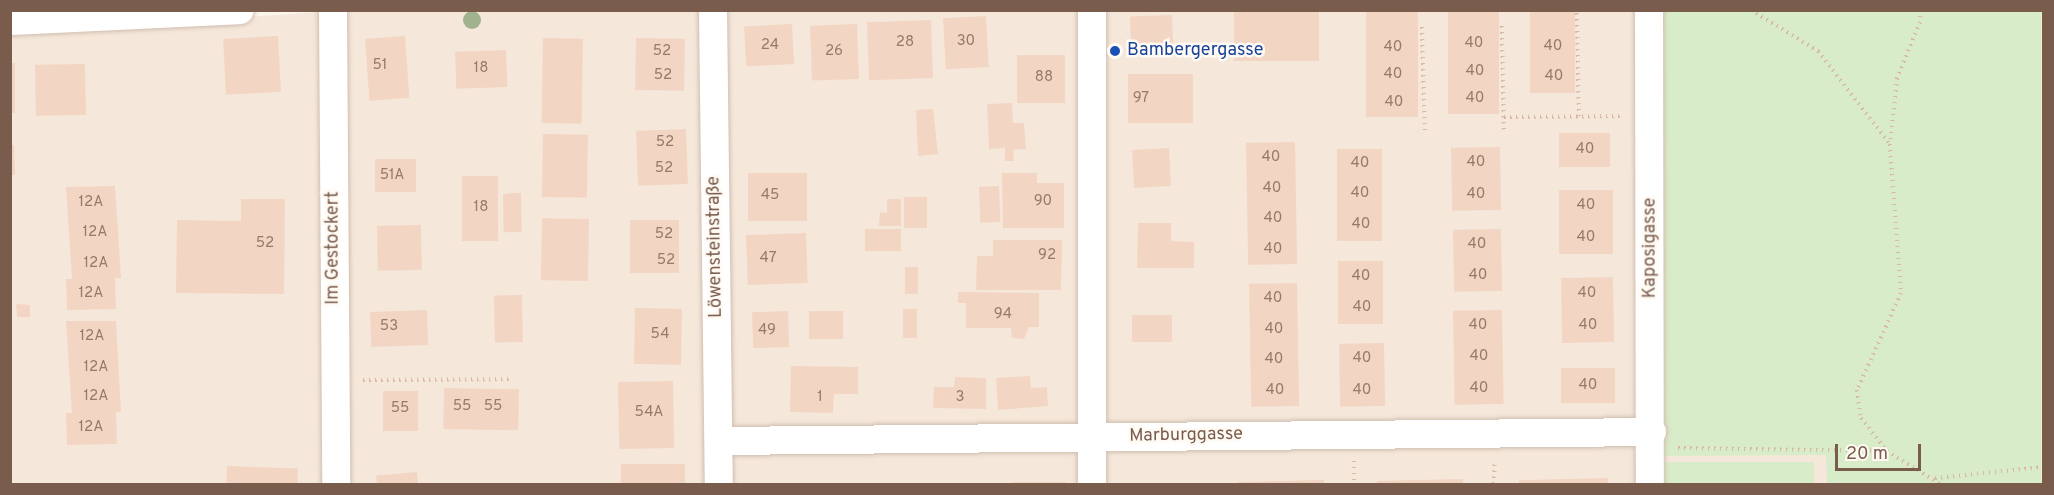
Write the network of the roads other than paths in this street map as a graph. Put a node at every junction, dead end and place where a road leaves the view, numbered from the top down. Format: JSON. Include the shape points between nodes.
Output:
{"nodes":[{"id":1,"x":240,"y":10,"type":"edge"},
{"id":2,"x":333,"y":10,"type":"edge"},
{"id":3,"x":713,"y":10,"type":"edge"},
{"id":4,"x":1092,"y":10,"type":"edge"},
{"id":5,"x":1649,"y":10,"type":"edge"},
{"id":6,"x":10,"y":21,"type":"edge"},
{"id":7,"x":1092,"y":437,"type":"junction"},
{"id":8,"x":1660,"y":440,"type":"junction"},
{"id":9,"x":719,"y":441,"type":"junction"},
{"id":10,"x":336,"y":484,"type":"edge"},
{"id":11,"x":719,"y":484,"type":"edge"},
{"id":12,"x":1092,"y":484,"type":"edge"},
{"id":13,"x":1650,"y":484,"type":"edge"}],
"edges":[{"from":1,"to":6,"type":"street"},
{"from":2,"to":10,"type":"street","name":"Im Gestockert"},
{"from":3,"to":9,"type":"street","name":"Löwensteinstraße"},
{"from":4,"to":7,"type":"street"},
{"from":5,"to":8,"type":"street","name":"Kaposigasse"},
{"from":7,"to":8,"type":"street","name":"Marburggasse"},
{"from":7,"to":9,"type":"street","name":"Marburggasse"},
{"from":7,"to":12,"type":"street"},
{"from":8,"to":13,"type":"street","name":"Kaposigasse"},
{"from":9,"to":11,"type":"street","name":"Löwensteinstraße"}]}
